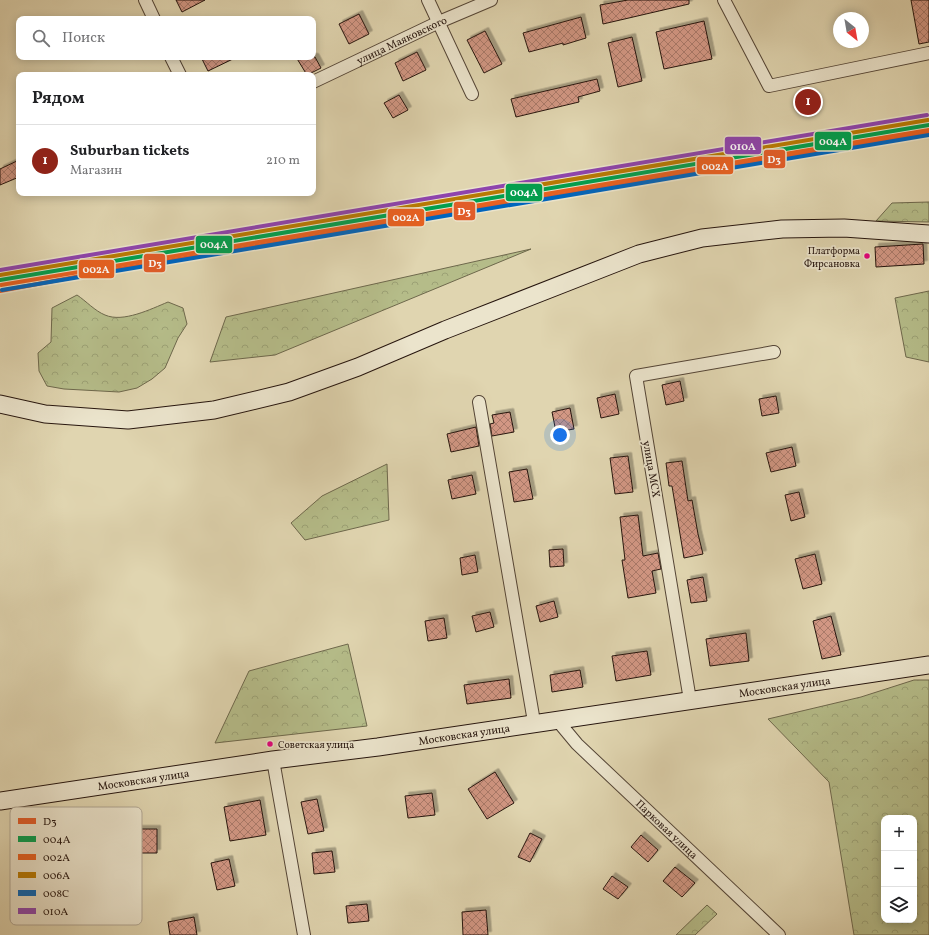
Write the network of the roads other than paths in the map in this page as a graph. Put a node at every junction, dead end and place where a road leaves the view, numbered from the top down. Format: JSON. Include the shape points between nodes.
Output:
{"nodes":[{"id":1,"x":145,"y":0,"type":"edge"},
{"id":2,"x":428,"y":0,"type":"edge"},
{"id":3,"x":491,"y":0,"type":"edge"},
{"id":4,"x":724,"y":0,"type":"edge"},
{"id":5,"x":153,"y":16,"type":"edge"},
{"id":6,"x":439,"y":22,"type":"junction"},
{"id":7,"x":929,"y":54,"type":"edge"},
{"id":8,"x":172,"y":60,"type":"edge"},
{"id":9,"x":178,"y":72,"type":"edge"},
{"id":10,"x":316,"y":81,"type":"edge"},
{"id":11,"x":472,"y":94,"type":"dead end"},
{"id":12,"x":929,"y":234,"type":"edge"},
{"id":13,"x":774,"y":352,"type":"dead end"},
{"id":14,"x":479,"y":402,"type":"dead end"},
{"id":15,"x":0,"y":404,"type":"edge"},
{"id":16,"x":929,"y":665,"type":"edge"},
{"id":17,"x":690,"y":700,"type":"junction"},
{"id":18,"x":557,"y":720,"type":"junction"},
{"id":19,"x":531,"y":724,"type":"junction"},
{"id":20,"x":272,"y":760,"type":"junction"},
{"id":21,"x":0,"y":801,"type":"edge"},
{"id":22,"x":304,"y":935,"type":"edge"},
{"id":23,"x":779,"y":935,"type":"edge"}],
"edges":[{"from":1,"to":5,"type":"street"},
{"from":2,"to":6,"type":"street"},
{"from":3,"to":6,"type":"street","name":"улица Маяковского"},
{"from":4,"to":7,"type":"street","via":[[769,86]]},
{"from":6,"to":10,"type":"street","name":"улица Маяковского"},
{"from":6,"to":11,"type":"street"},
{"from":8,"to":9,"type":"street"},
{"from":12,"to":15,"type":"street","via":[[844,228],[782,229],[702,238],[639,254],[289,392],[214,410],[128,420],[45,414]]},
{"from":13,"to":17,"type":"street","name":"улица МСХ","via":[[636,376]]},
{"from":14,"to":19,"type":"street","via":[[533,716]]},
{"from":16,"to":17,"type":"street","name":"Московская улица"},
{"from":17,"to":18,"type":"street","name":"Московская улица"},
{"from":18,"to":19,"type":"street","name":"Московская улица"},
{"from":18,"to":23,"type":"street","name":"Парковая улица","via":[[577,744]]},
{"from":19,"to":20,"type":"street","name":"Московская улица"},
{"from":20,"to":21,"type":"street","name":"Московская улица"},
{"from":20,"to":22,"type":"street"}]}
